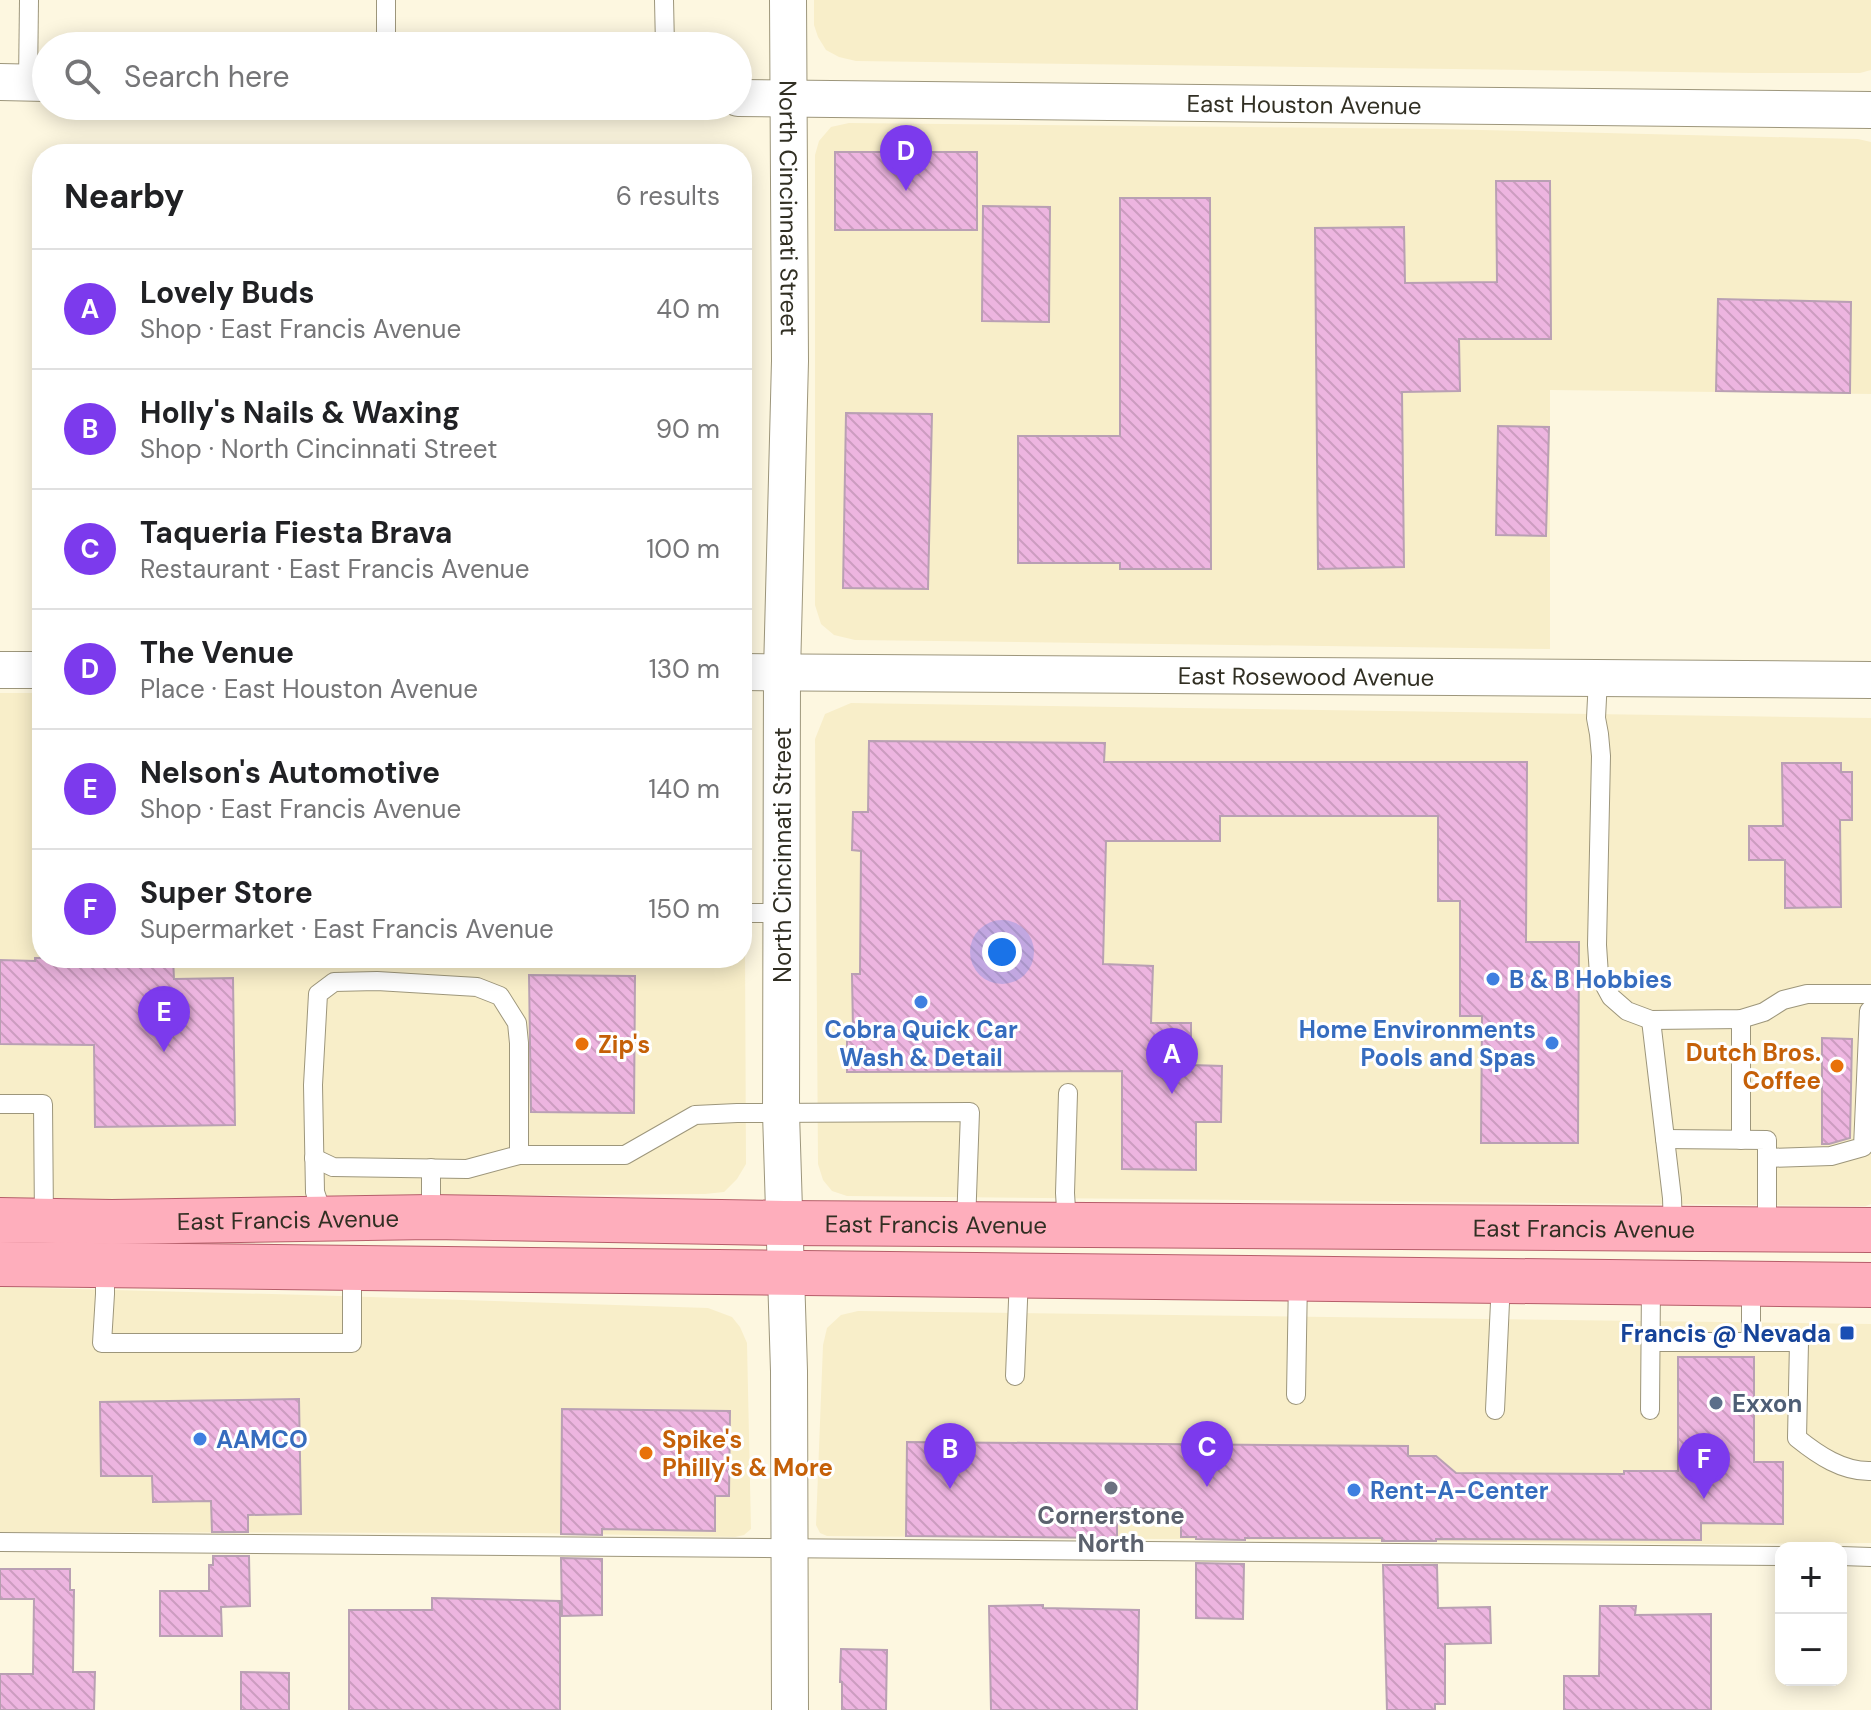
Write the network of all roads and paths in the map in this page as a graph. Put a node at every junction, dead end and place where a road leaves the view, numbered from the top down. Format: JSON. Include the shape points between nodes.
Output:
{"nodes":[{"id":1,"x":29,"y":0,"type":"edge"},
{"id":2,"x":386,"y":0,"type":"edge"},
{"id":3,"x":664,"y":0,"type":"edge"},
{"id":4,"x":788,"y":0,"type":"edge"},
{"id":5,"x":386,"y":32,"type":"edge"},
{"id":6,"x":665,"y":32,"type":"edge"},
{"id":7,"x":25,"y":83,"type":"edge"},
{"id":8,"x":752,"y":98,"type":"edge"},
{"id":9,"x":788,"y":99,"type":"junction"},
{"id":10,"x":1871,"y":110,"type":"edge"},
{"id":11,"x":0,"y":670,"type":"edge"},
{"id":12,"x":32,"y":670,"type":"edge"},
{"id":13,"x":752,"y":672,"type":"edge"},
{"id":14,"x":782,"y":672,"type":"junction"},
{"id":15,"x":1598,"y":679,"type":"junction"},
{"id":16,"x":1871,"y":680,"type":"edge"},
{"id":17,"x":752,"y":913,"type":"edge"},
{"id":18,"x":781,"y":913,"type":"junction"},
{"id":19,"x":1871,"y":994,"type":"edge"},
{"id":20,"x":1871,"y":1009,"type":"edge"},
{"id":21,"x":1741,"y":1019,"type":"junction"},
{"id":22,"x":1651,"y":1020,"type":"junction"},
{"id":23,"x":1068,"y":1093,"type":"dead end"},
{"id":24,"x":0,"y":1104,"type":"edge"},
{"id":25,"x":781,"y":1113,"type":"junction"},
{"id":26,"x":1665,"y":1139,"type":"junction"},
{"id":27,"x":1741,"y":1140,"type":"junction"},
{"id":28,"x":519,"y":1155,"type":"junction"},
{"id":29,"x":314,"y":1158,"type":"junction"},
{"id":30,"x":1767,"y":1158,"type":"junction"},
{"id":31,"x":431,"y":1168,"type":"junction"},
{"id":32,"x":431,"y":1217,"type":"junction"},
{"id":33,"x":324,"y":1218,"type":"junction"},
{"id":34,"x":0,"y":1220,"type":"edge"},
{"id":35,"x":44,"y":1221,"type":"junction"},
{"id":36,"x":784,"y":1223,"type":"junction"},
{"id":37,"x":966,"y":1224,"type":"junction"},
{"id":38,"x":1067,"y":1225,"type":"junction"},
{"id":39,"x":1767,"y":1228,"type":"junction"},
{"id":40,"x":1673,"y":1230,"type":"junction"},
{"id":41,"x":1871,"y":1230,"type":"edge"},
{"id":42,"x":0,"y":1264,"type":"edge"},
{"id":43,"x":105,"y":1265,"type":"junction"},
{"id":44,"x":352,"y":1268,"type":"junction"},
{"id":45,"x":786,"y":1273,"type":"junction"},
{"id":46,"x":1019,"y":1276,"type":"junction"},
{"id":47,"x":1298,"y":1279,"type":"junction"},
{"id":48,"x":1501,"y":1281,"type":"junction"},
{"id":49,"x":1651,"y":1283,"type":"junction"},
{"id":50,"x":1751,"y":1284,"type":"junction"},
{"id":51,"x":1871,"y":1285,"type":"edge"},
{"id":52,"x":1651,"y":1342,"type":"junction"},
{"id":53,"x":1751,"y":1342,"type":"junction"},
{"id":54,"x":1015,"y":1376,"type":"dead end"},
{"id":55,"x":1296,"y":1395,"type":"dead end"},
{"id":56,"x":1495,"y":1410,"type":"dead end"},
{"id":57,"x":1650,"y":1410,"type":"dead end"},
{"id":58,"x":1871,"y":1471,"type":"edge"},
{"id":59,"x":0,"y":1542,"type":"edge"},
{"id":60,"x":789,"y":1549,"type":"junction"},
{"id":61,"x":1775,"y":1556,"type":"edge"},
{"id":62,"x":1847,"y":1556,"type":"edge"},
{"id":63,"x":1871,"y":1557,"type":"edge"},
{"id":64,"x":790,"y":1710,"type":"edge"}],
"edges":[{"from":1,"to":7,"type":"lane"},
{"from":2,"to":5,"type":"lane"},
{"from":3,"to":6,"type":"lane"},
{"from":4,"to":9,"type":"street","name":"North Cincinnati Street"},
{"from":8,"to":9,"type":"street","name":"East Houston Avenue"},
{"from":9,"to":10,"type":"street","name":"East Houston Avenue"},
{"from":9,"to":14,"type":"street","name":"North Cincinnati Street","via":[[790,361]]},
{"from":11,"to":12,"type":"street"},
{"from":13,"to":14,"type":"street","name":"East Rosewood Avenue"},
{"from":14,"to":15,"type":"street","name":"East Rosewood Avenue"},
{"from":14,"to":18,"type":"street","name":"North Cincinnati Street"},
{"from":15,"to":16,"type":"street","name":"East Rosewood Avenue"},
{"from":15,"to":22,"type":"lane","via":[[1599,975],[1611,997],[1627,1011]]},
{"from":17,"to":18,"type":"lane"},
{"from":18,"to":25,"type":"street","name":"North Cincinnati Street"},
{"from":19,"to":21,"type":"lane","via":[[1807,994]]},
{"from":20,"to":30,"type":"lane","via":[[1863,1147],[1831,1156]]},
{"from":21,"to":22,"type":"lane"},
{"from":21,"to":27,"type":"lane"},
{"from":22,"to":26,"type":"lane"},
{"from":23,"to":38,"type":"lane"},
{"from":24,"to":35,"type":"lane","via":[[43,1104]]},
{"from":25,"to":28,"type":"lane","via":[[695,1115],[625,1155]]},
{"from":25,"to":36,"type":"street","name":"North Cincinnati Street"},
{"from":25,"to":37,"type":"lane","via":[[970,1112]]},
{"from":26,"to":27,"type":"lane"},
{"from":26,"to":40,"type":"lane"},
{"from":27,"to":30,"type":"lane","via":[[1767,1140]]},
{"from":28,"to":29,"type":"lane","via":[[517,1023],[500,996],[477,987],[377,981],[334,982],[318,994]]},
{"from":28,"to":31,"type":"lane","via":[[467,1169]]},
{"from":29,"to":31,"type":"lane","via":[[333,1167]]},
{"from":29,"to":33,"type":"lane","via":[[315,1192]]},
{"from":30,"to":39,"type":"lane"},
{"from":31,"to":32,"type":"lane"},
{"from":32,"to":33,"type":"main road","name":"East Francis Avenue"},
{"from":32,"to":36,"type":"main road","name":"East Francis Avenue"},
{"from":33,"to":35,"type":"main road","name":"East Francis Avenue"},
{"from":34,"to":35,"type":"main road","name":"East Francis Avenue"},
{"from":36,"to":37,"type":"main road","name":"East Francis Avenue"},
{"from":36,"to":45,"type":"street","name":"North Cincinnati Street"},
{"from":37,"to":38,"type":"main road","name":"East Francis Avenue"},
{"from":38,"to":40,"type":"main road","name":"East Francis Avenue"},
{"from":39,"to":40,"type":"main road","name":"East Francis Avenue"},
{"from":39,"to":41,"type":"main road","name":"East Francis Avenue"},
{"from":42,"to":43,"type":"main road","name":"East Francis Avenue"},
{"from":43,"to":44,"type":"main road","name":"East Francis Avenue"},
{"from":43,"to":44,"type":"lane","via":[[102,1343],[352,1343]]},
{"from":44,"to":45,"type":"main road","name":"East Francis Avenue"},
{"from":45,"to":46,"type":"main road","name":"East Francis Avenue"},
{"from":45,"to":60,"type":"street","name":"North Cincinnati Street"},
{"from":46,"to":47,"type":"main road","name":"East Francis Avenue"},
{"from":46,"to":54,"type":"lane"},
{"from":47,"to":48,"type":"main road","name":"East Francis Avenue"},
{"from":47,"to":55,"type":"lane"},
{"from":48,"to":49,"type":"main road","name":"East Francis Avenue"},
{"from":48,"to":56,"type":"lane"},
{"from":49,"to":50,"type":"main road","name":"East Francis Avenue"},
{"from":49,"to":52,"type":"lane"},
{"from":50,"to":51,"type":"main road","name":"East Francis Avenue"},
{"from":50,"to":53,"type":"lane"},
{"from":52,"to":53,"type":"lane"},
{"from":52,"to":57,"type":"lane"},
{"from":53,"to":58,"type":"lane","via":[[1799,1342],[1797,1438],[1854,1471]]},
{"from":59,"to":60,"type":"lane"},
{"from":60,"to":61,"type":"lane"},
{"from":60,"to":64,"type":"street","name":"North Cincinnati Street"},
{"from":62,"to":63,"type":"lane"}]}
